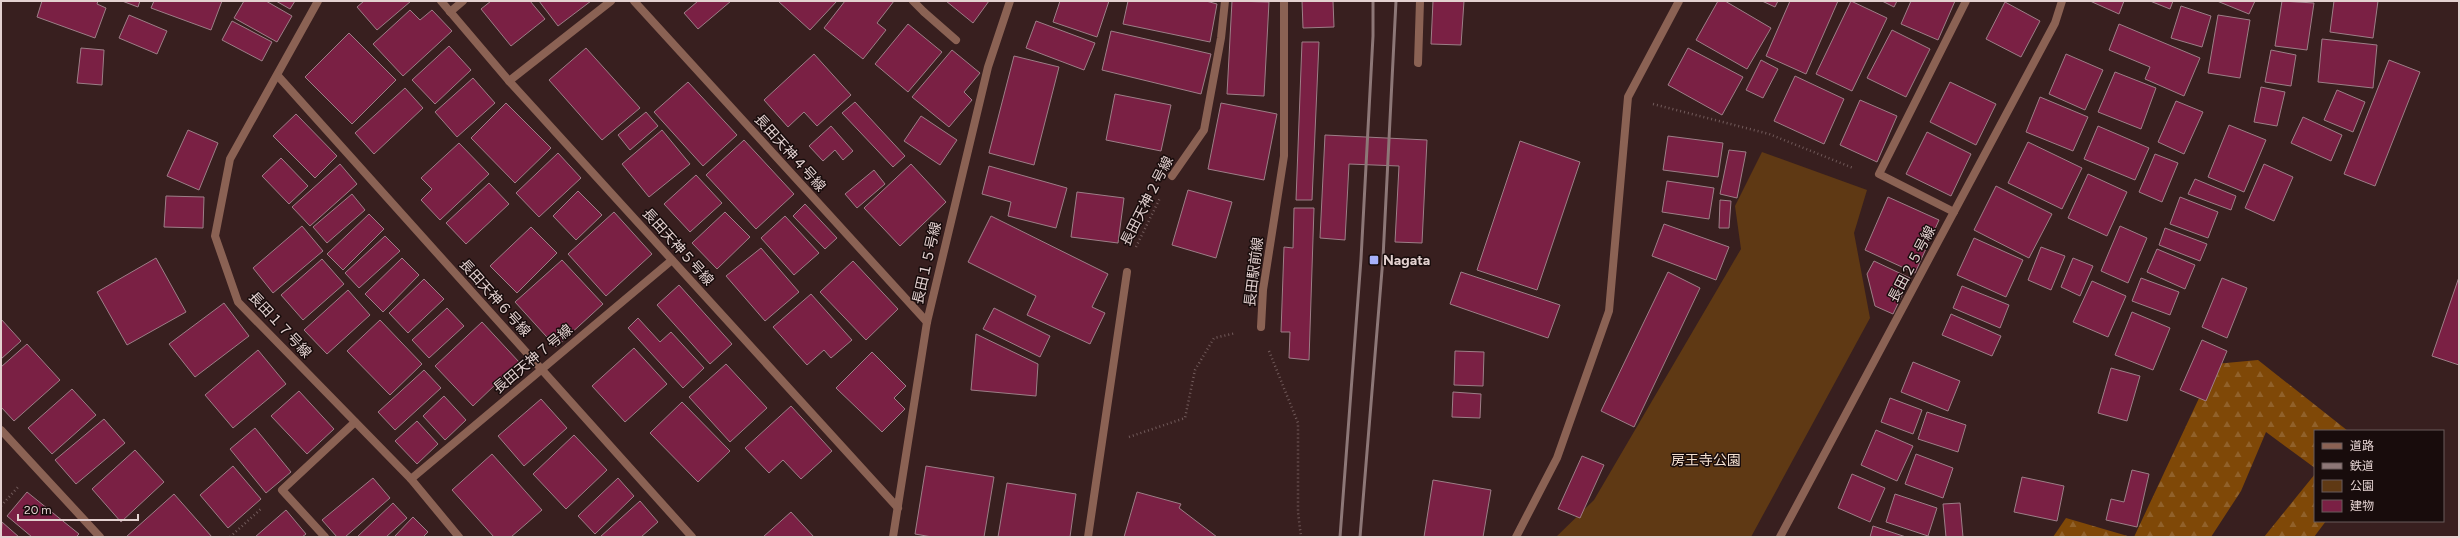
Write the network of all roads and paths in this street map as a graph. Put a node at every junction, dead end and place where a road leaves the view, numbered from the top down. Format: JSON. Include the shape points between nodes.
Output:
{"nodes":[{"id":1,"x":318,"y":1,"type":"edge"},
{"id":2,"x":441,"y":1,"type":"edge"},
{"id":3,"x":463,"y":1,"type":"edge"},
{"id":4,"x":611,"y":1,"type":"edge"},
{"id":5,"x":634,"y":1,"type":"edge"},
{"id":6,"x":912,"y":1,"type":"edge"},
{"id":7,"x":1010,"y":1,"type":"edge"},
{"id":8,"x":1225,"y":1,"type":"edge"},
{"id":9,"x":1284,"y":1,"type":"edge"},
{"id":10,"x":1420,"y":1,"type":"edge"},
{"id":11,"x":1679,"y":1,"type":"edge"},
{"id":12,"x":1966,"y":1,"type":"edge"},
{"id":13,"x":2062,"y":1,"type":"edge"},
{"id":14,"x":450,"y":12,"type":"junction"},
{"id":15,"x":956,"y":40,"type":"dead end"},
{"id":16,"x":1418,"y":63,"type":"dead end"},
{"id":17,"x":278,"y":76,"type":"junction"},
{"id":18,"x":509,"y":81,"type":"junction"},
{"id":19,"x":1628,"y":97,"type":"junction"},
{"id":20,"x":1879,"y":174,"type":"junction"},
{"id":21,"x":1172,"y":176,"type":"joint"},
{"id":22,"x":1954,"y":212,"type":"junction"},
{"id":23,"x":672,"y":260,"type":"junction"},
{"id":24,"x":1127,"y":272,"type":"joint"},
{"id":25,"x":927,"y":322,"type":"junction"},
{"id":26,"x":1261,"y":327,"type":"junction"},
{"id":27,"x":541,"y":369,"type":"junction"},
{"id":28,"x":355,"y":422,"type":"junction"},
{"id":29,"x":1,"y":430,"type":"edge"},
{"id":30,"x":1103,"y":441,"type":"junction"},
{"id":31,"x":411,"y":479,"type":"junction"},
{"id":32,"x":282,"y":490,"type":"junction"},
{"id":33,"x":5,"y":502,"type":"dead end"},
{"id":34,"x":1,"y":506,"type":"edge"},
{"id":35,"x":898,"y":508,"type":"junction"},
{"id":36,"x":95,"y":535,"type":"edge"},
{"id":37,"x":230,"y":537,"type":"edge"},
{"id":38,"x":324,"y":537,"type":"edge"},
{"id":39,"x":459,"y":537,"type":"edge"},
{"id":40,"x":692,"y":537,"type":"edge"},
{"id":41,"x":893,"y":537,"type":"edge"},
{"id":42,"x":1088,"y":537,"type":"edge"},
{"id":43,"x":1301,"y":537,"type":"edge"},
{"id":44,"x":1516,"y":537,"type":"edge"},
{"id":45,"x":1780,"y":537,"type":"edge"}],
"edges":[{"from":1,"to":17,"type":"street","name":"長田１７号線"},
{"from":2,"to":14,"type":"street","name":"長田天神５号線"},
{"from":3,"to":14,"type":"street"},
{"from":4,"to":18,"type":"street"},
{"from":5,"to":25,"type":"street","name":"長田天神４号線"},
{"from":6,"to":15,"type":"street"},
{"from":7,"to":25,"type":"street","name":"長田１５号線","via":[[988,67]]},
{"from":8,"to":21,"type":"street","name":"長田天神２号線","via":[[1204,130]]},
{"from":9,"to":26,"type":"street","name":"長田駅前線","via":[[1284,156],[1263,290]]},
{"from":10,"to":16,"type":"street"},
{"from":11,"to":19,"type":"street"},
{"from":12,"to":20,"type":"street"},
{"from":13,"to":22,"type":"street","name":"長田２５号線","via":[[2055,23]]},
{"from":14,"to":18,"type":"street","name":"長田天神５号線"},
{"from":17,"to":27,"type":"street","name":"長田天神６号線"},
{"from":17,"to":28,"type":"street","name":"長田１７号線","via":[[230,159],[215,236],[238,302]]},
{"from":18,"to":23,"type":"street","name":"長田天神５号線"},
{"from":19,"to":20,"type":"path","via":[[1769,134],[1863,172]]},
{"from":19,"to":44,"type":"street","via":[[1608,311],[1557,458]]},
{"from":20,"to":22,"type":"street"},
{"from":21,"to":24,"type":"path","name":"長田天神２号線","via":[[1141,236]]},
{"from":22,"to":45,"type":"street","name":"長田２５号線"},
{"from":23,"to":27,"type":"street","name":"長田天神７号線"},
{"from":23,"to":35,"type":"street","name":"長田天神５号線"},
{"from":24,"to":30,"type":"street"},
{"from":25,"to":35,"type":"street","name":"長田１５号線"},
{"from":26,"to":30,"type":"path","name":"長田駅前線","via":[[1214,338],[1195,370],[1185,418],[1123,440]]},
{"from":26,"to":43,"type":"path","via":[[1270,356],[1298,423],[1298,512]]},
{"from":27,"to":31,"type":"street","name":"長田天神７号線"},
{"from":27,"to":40,"type":"street","name":"長田天神６号線"},
{"from":28,"to":31,"type":"street","name":"長田１７号線"},
{"from":28,"to":32,"type":"street"},
{"from":29,"to":36,"type":"street"},
{"from":30,"to":42,"type":"street"},
{"from":31,"to":39,"type":"street","name":"長田１７号線"},
{"from":32,"to":37,"type":"path"},
{"from":32,"to":38,"type":"street"},
{"from":33,"to":34,"type":"path"},
{"from":35,"to":41,"type":"street","name":"長田１５号線"}]}
